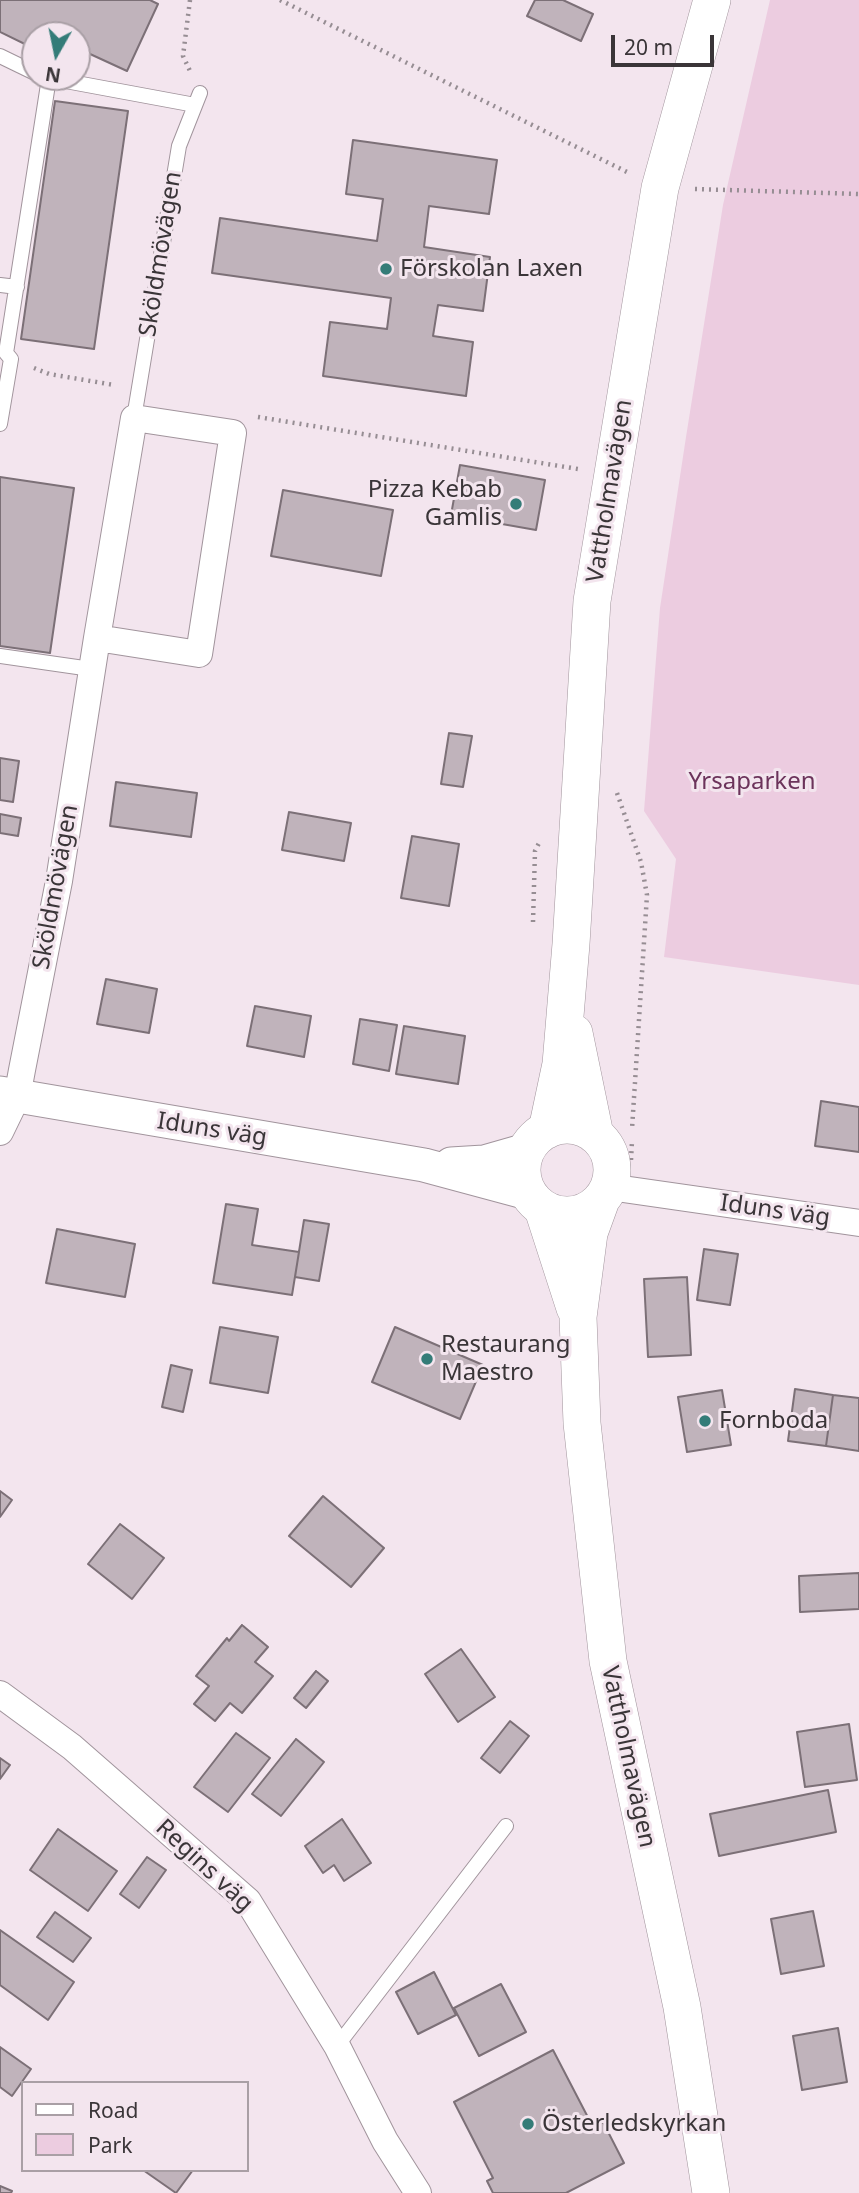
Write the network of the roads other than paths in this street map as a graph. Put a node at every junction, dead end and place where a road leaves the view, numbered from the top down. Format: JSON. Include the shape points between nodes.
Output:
{"nodes":[{"id":1,"x":712,"y":0,"type":"edge"},
{"id":2,"x":0,"y":56,"type":"edge"},
{"id":3,"x":21,"y":66,"type":"edge"},
{"id":4,"x":91,"y":83,"type":"edge"},
{"id":5,"x":41,"y":91,"type":"edge"},
{"id":6,"x":0,"y":285,"type":"edge"},
{"id":7,"x":17,"y":286,"type":"junction"},
{"id":8,"x":136,"y":408,"type":"junction"},
{"id":9,"x":0,"y":424,"type":"edge"},
{"id":10,"x":97,"y":638,"type":"junction"},
{"id":11,"x":0,"y":656,"type":"edge"},
{"id":12,"x":91,"y":669,"type":"junction"},
{"id":13,"x":567,"y":991,"type":"junction"},
{"id":14,"x":8,"y":1095,"type":"edge"},
{"id":15,"x":0,"y":1132,"type":"edge"},
{"id":16,"x":595,"y":1135,"type":"junction"},
{"id":17,"x":537,"y":1140,"type":"junction"},
{"id":18,"x":424,"y":1165,"type":"junction"},
{"id":19,"x":605,"y":1194,"type":"junction"},
{"id":20,"x":535,"y":1201,"type":"junction"},
{"id":21,"x":859,"y":1223,"type":"edge"},
{"id":22,"x":578,"y":1317,"type":"junction"},
{"id":23,"x":0,"y":1693,"type":"edge"},
{"id":24,"x":506,"y":1826,"type":"dead end"},
{"id":25,"x":337,"y":2046,"type":"junction"},
{"id":26,"x":418,"y":2193,"type":"edge"},
{"id":27,"x":711,"y":2193,"type":"edge"}],
"edges":[{"from":1,"to":13,"type":"main road","name":"Vattholmavägen","via":[[683,192],[613,474],[592,600]]},
{"from":2,"to":3,"type":"lane"},
{"from":4,"to":8,"type":"lane","name":"Sköldmövägen","via":[[197,99],[179,146]]},
{"from":5,"to":7,"type":"lane"},
{"from":6,"to":7,"type":"lane"},
{"from":7,"to":9,"type":"lane"},
{"from":8,"to":10,"type":"street","name":"Sköldmövägen"},
{"from":8,"to":10,"type":"street","via":[[233,433],[199,654]]},
{"from":10,"to":12,"type":"street","name":"Sköldmövägen"},
{"from":11,"to":12,"type":"lane"},
{"from":12,"to":14,"type":"street","name":"Sköldmövägen","via":[[59,881]]},
{"from":13,"to":16,"type":"main road","name":"Vattholmavägen"},
{"from":13,"to":17,"type":"main road","name":"Vattholmavägen","via":[[561,1064]]},
{"from":14,"to":15,"type":"street","name":"Sköldmövägen"},
{"from":14,"to":18,"type":"street","name":"Iduns väg"},
{"from":16,"to":17,"type":"main road","via":[[568,1125]]},
{"from":16,"to":19,"type":"main road","via":[[605,1145],[612,1165]]},
{"from":17,"to":18,"type":"street","name":"Iduns väg","via":[[484,1162]]},
{"from":17,"to":20,"type":"main road","via":[[521,1166],[522,1180]]},
{"from":18,"to":20,"type":"street","name":"Iduns väg"},
{"from":19,"to":20,"type":"main road","via":[[593,1208],[568,1216]]},
{"from":19,"to":21,"type":"street","name":"Iduns väg"},
{"from":19,"to":22,"type":"main road","name":"Vattholmavägen","via":[[589,1233]]},
{"from":20,"to":22,"type":"main road","name":"Vattholmavägen"},
{"from":22,"to":27,"type":"main road","name":"Vattholmavägen","via":[[582,1423],[608,1661],[682,2007]]},
{"from":23,"to":25,"type":"street","name":"Regins väg","via":[[72,1747],[248,1901]]},
{"from":24,"to":25,"type":"lane"},
{"from":25,"to":26,"type":"street","name":"Regins väg","via":[[384,2141]]}]}
